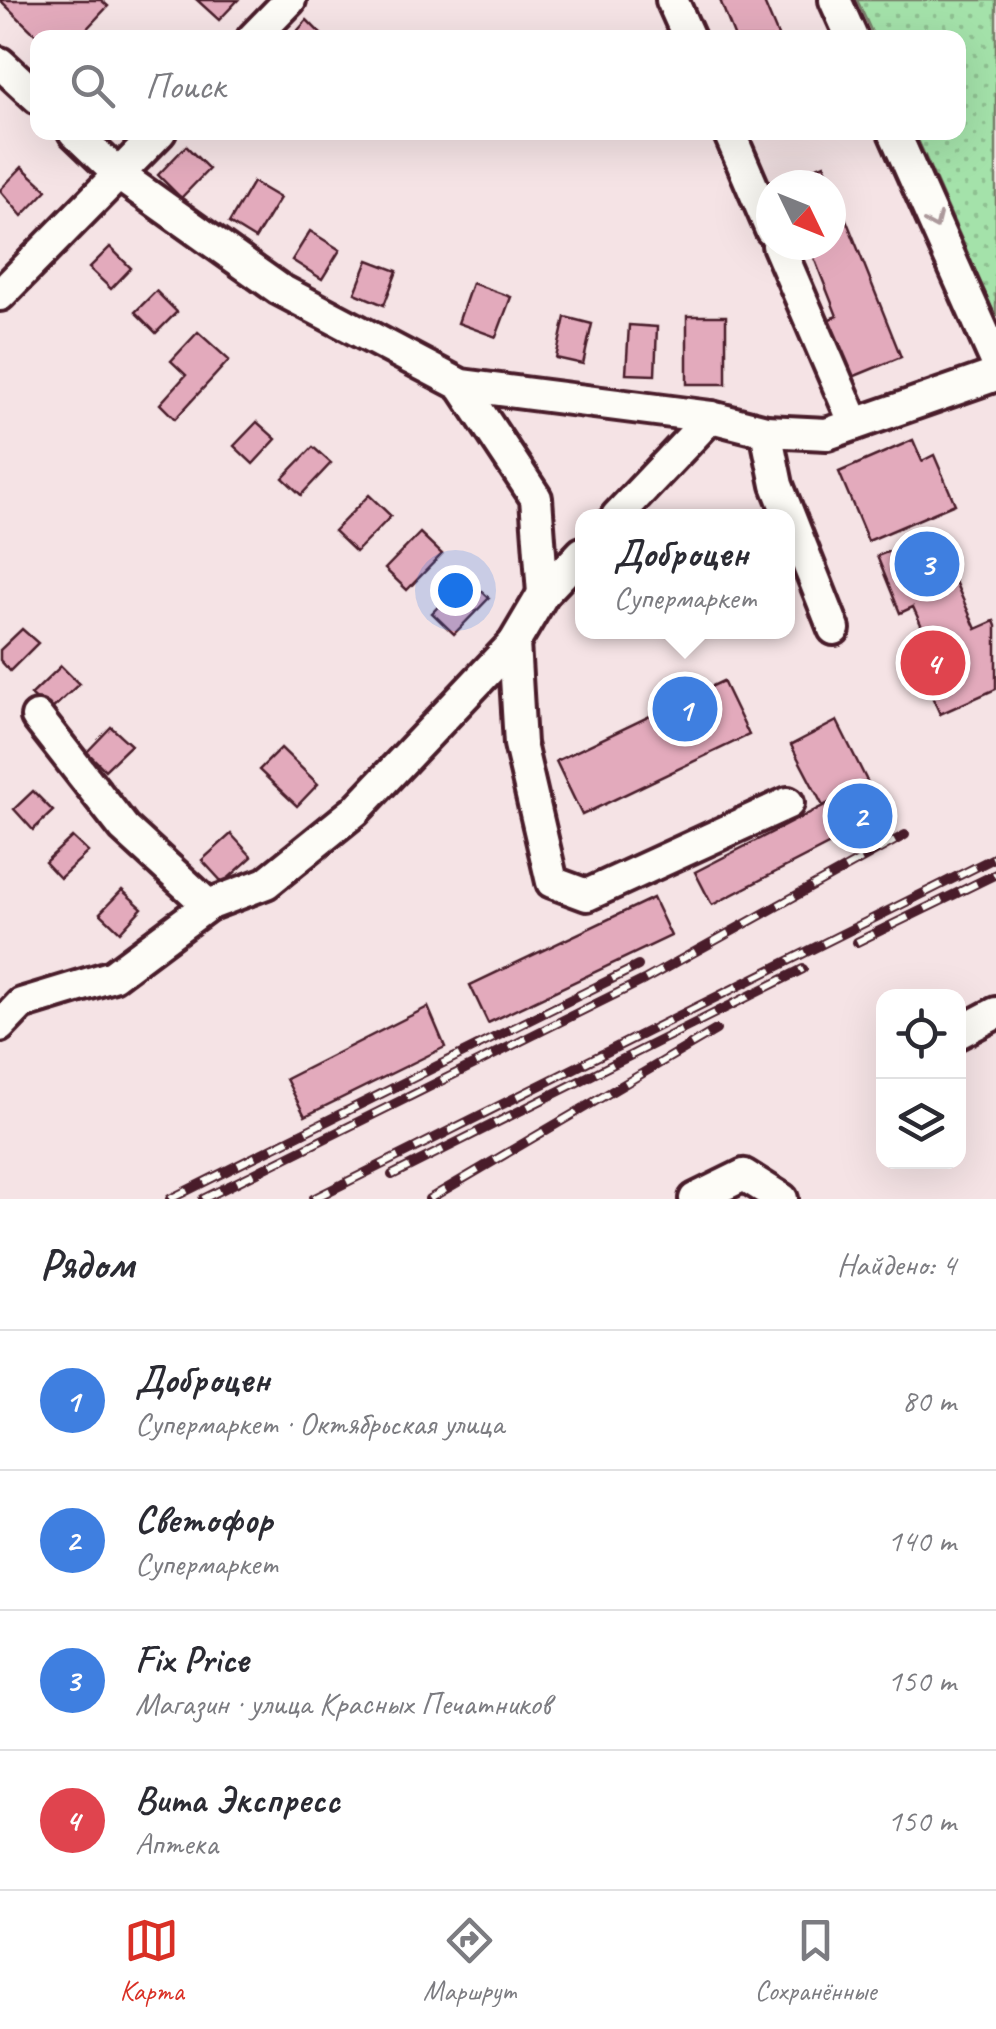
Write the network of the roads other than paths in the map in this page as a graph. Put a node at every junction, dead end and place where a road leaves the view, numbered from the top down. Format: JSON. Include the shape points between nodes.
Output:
{"nodes":[{"id":1,"x":290,"y":0,"type":"edge"},
{"id":2,"x":672,"y":0,"type":"edge"},
{"id":3,"x":835,"y":0,"type":"edge"},
{"id":4,"x":261,"y":30,"type":"edge"},
{"id":5,"x":685,"y":30,"type":"edge"},
{"id":6,"x":848,"y":30,"type":"edge"},
{"id":7,"x":0,"y":63,"type":"edge"},
{"id":8,"x":30,"y":91,"type":"edge"},
{"id":9,"x":82,"y":140,"type":"edge"},
{"id":10,"x":152,"y":140,"type":"edge"},
{"id":11,"x":732,"y":140,"type":"edge"},
{"id":12,"x":898,"y":140,"type":"edge"},
{"id":13,"x":118,"y":175,"type":"junction"},
{"id":14,"x":756,"y":195,"type":"edge"},
{"id":15,"x":784,"y":260,"type":"edge"},
{"id":16,"x":0,"y":295,"type":"edge"},
{"id":17,"x":996,"y":360,"type":"edge"},
{"id":18,"x":996,"y":375,"type":"edge"},
{"id":19,"x":461,"y":385,"type":"junction"},
{"id":20,"x":711,"y":417,"type":"junction"},
{"id":21,"x":855,"y":424,"type":"junction"},
{"id":22,"x":766,"y":431,"type":"junction"},
{"id":23,"x":624,"y":509,"type":"edge"},
{"id":24,"x":787,"y":509,"type":"edge"},
{"id":25,"x":795,"y":530,"type":"edge"},
{"id":26,"x":575,"y":561,"type":"edge"},
{"id":27,"x":544,"y":594,"type":"junction"},
{"id":28,"x":834,"y":629,"type":"dead end"},
{"id":29,"x":514,"y":643,"type":"junction"},
{"id":30,"x":37,"y":718,"type":"dead end"},
{"id":31,"x":788,"y":803,"type":"dead end"},
{"id":32,"x":208,"y":905,"type":"junction"},
{"id":33,"x":996,"y":1012,"type":"edge"},
{"id":34,"x":0,"y":1026,"type":"edge"},
{"id":35,"x":966,"y":1029,"type":"edge"},
{"id":36,"x":696,"y":1199,"type":"edge"},
{"id":37,"x":782,"y":1199,"type":"edge"}],
"edges":[{"from":1,"to":4,"type":"street"},
{"from":2,"to":5,"type":"street"},
{"from":3,"to":6,"type":"street"},
{"from":7,"to":8,"type":"street"},
{"from":9,"to":13,"type":"street"},
{"from":10,"to":13,"type":"street"},
{"from":11,"to":14,"type":"street"},
{"from":12,"to":17,"type":"street","one_way":true},
{"from":13,"to":16,"type":"street"},
{"from":13,"to":19,"type":"street","via":[[279,289]]},
{"from":15,"to":21,"type":"street"},
{"from":18,"to":21,"type":"street"},
{"from":19,"to":20,"type":"street"},
{"from":19,"to":27,"type":"street","via":[[536,498]]},
{"from":20,"to":22,"type":"street"},
{"from":20,"to":23,"type":"street"},
{"from":21,"to":22,"type":"street","via":[[828,434]]},
{"from":22,"to":24,"type":"street"},
{"from":25,"to":28,"type":"street"},
{"from":26,"to":27,"type":"street"},
{"from":27,"to":29,"type":"street"},
{"from":29,"to":31,"type":"street","via":[[520,744],[552,882],[587,895]]},
{"from":29,"to":32,"type":"street","via":[[355,811],[266,883]]},
{"from":30,"to":32,"type":"street","via":[[124,828]]},
{"from":32,"to":34,"type":"street","via":[[112,976],[21,1004]]},
{"from":33,"to":35,"type":"street"},
{"from":36,"to":37,"type":"street","via":[[744,1175]]}]}
